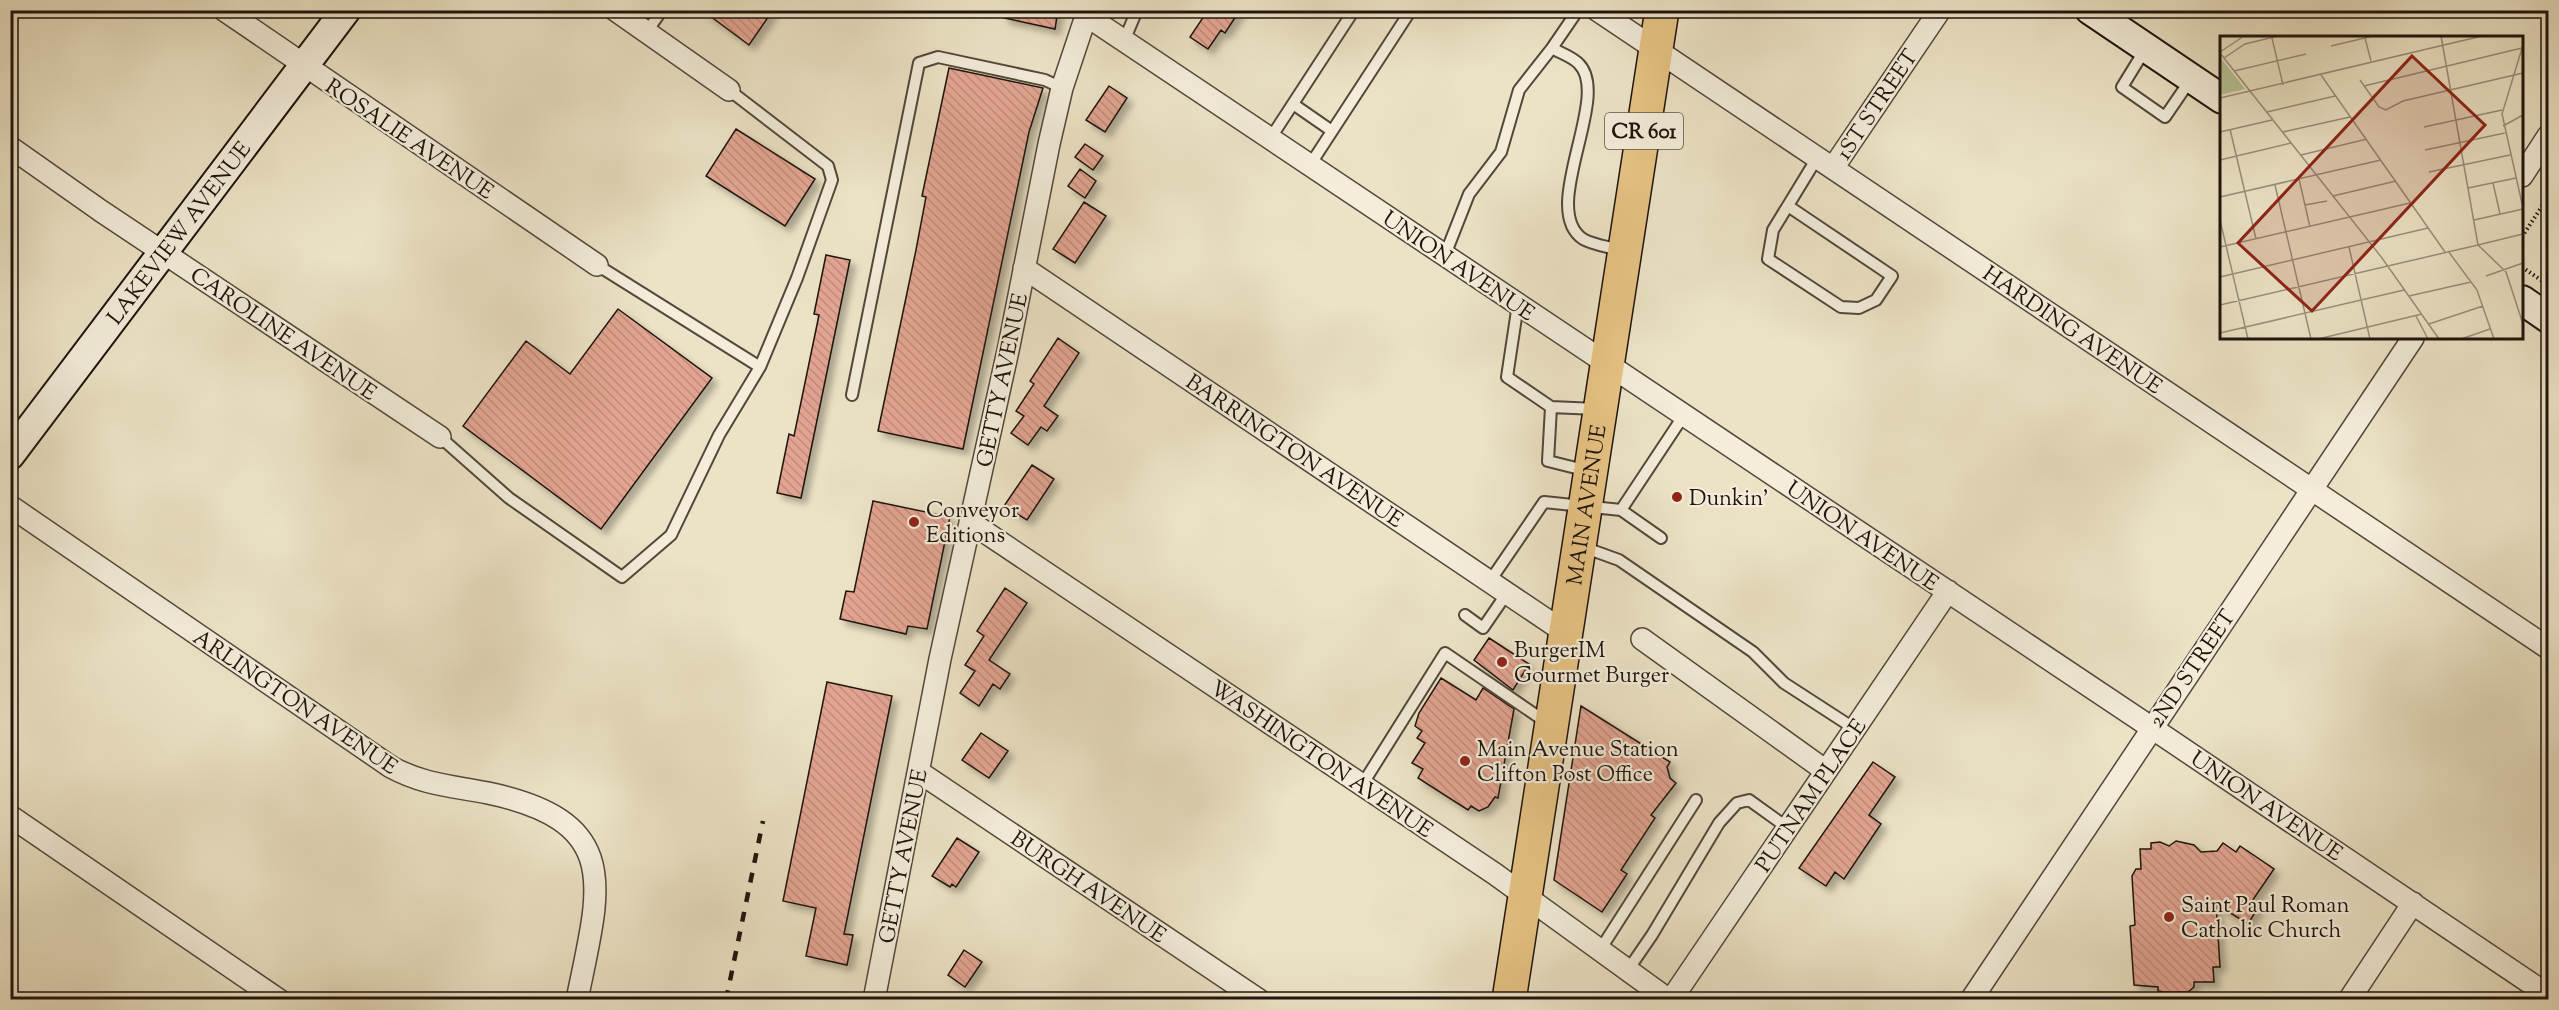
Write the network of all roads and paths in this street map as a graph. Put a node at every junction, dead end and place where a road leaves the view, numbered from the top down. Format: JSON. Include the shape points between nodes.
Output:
{"nodes":[{"id":1,"x":224,"y":10,"type":"edge"},
{"id":2,"x":346,"y":10,"type":"edge"},
{"id":3,"x":615,"y":10,"type":"edge"},
{"id":4,"x":662,"y":10,"type":"edge"},
{"id":5,"x":1137,"y":10,"type":"edge"},
{"id":6,"x":1354,"y":10,"type":"edge"},
{"id":7,"x":1411,"y":10,"type":"edge"},
{"id":8,"x":1578,"y":10,"type":"edge"},
{"id":9,"x":1597,"y":10,"type":"edge"},
{"id":10,"x":1662,"y":10,"type":"edge"},
{"id":11,"x":1940,"y":10,"type":"edge"},
{"id":12,"x":2090,"y":10,"type":"edge"},
{"id":13,"x":1088,"y":13,"type":"edge"},
{"id":14,"x":646,"y":33,"type":"junction"},
{"id":15,"x":1124,"y":41,"type":"junction"},
{"id":16,"x":1552,"y":48,"type":"junction"},
{"id":17,"x":2146,"y":48,"type":"junction"},
{"id":18,"x":1656,"y":50,"type":"junction"},
{"id":19,"x":304,"y":65,"type":"junction"},
{"id":20,"x":2192,"y":79,"type":"junction"},
{"id":21,"x":1062,"y":88,"type":"junction"},
{"id":22,"x":729,"y":90,"type":"joint"},
{"id":23,"x":2220,"y":98,"type":"edge"},
{"id":24,"x":1293,"y":104,"type":"junction"},
{"id":25,"x":1332,"y":131,"type":"junction"},
{"id":26,"x":2548,"y":136,"type":"edge"},
{"id":27,"x":1270,"y":139,"type":"junction"},
{"id":28,"x":10,"y":147,"type":"edge"},
{"id":29,"x":1825,"y":163,"type":"junction"},
{"id":30,"x":1310,"y":165,"type":"junction"},
{"id":31,"x":2523,"y":174,"type":"edge"},
{"id":32,"x":2548,"y":197,"type":"edge"},
{"id":33,"x":1788,"y":206,"type":"junction"},
{"id":34,"x":2523,"y":235,"type":"edge"},
{"id":35,"x":1625,"y":252,"type":"junction"},
{"id":36,"x":163,"y":253,"type":"junction"},
{"id":37,"x":1444,"y":255,"type":"junction"},
{"id":38,"x":597,"y":265,"type":"joint"},
{"id":39,"x":1024,"y":268,"type":"junction"},
{"id":40,"x":2523,"y":268,"type":"edge"},
{"id":41,"x":2548,"y":285,"type":"edge"},
{"id":42,"x":2523,"y":301,"type":"edge"},
{"id":43,"x":1518,"y":304,"type":"junction"},
{"id":44,"x":2548,"y":318,"type":"edge"},
{"id":45,"x":2412,"y":339,"type":"edge"},
{"id":46,"x":1608,"y":364,"type":"junction"},
{"id":47,"x":760,"y":367,"type":"junction"},
{"id":48,"x":852,"y":395,"type":"dead end"},
{"id":49,"x":1551,"y":406,"type":"junction"},
{"id":50,"x":1601,"y":409,"type":"junction"},
{"id":51,"x":1684,"y":415,"type":"junction"},
{"id":52,"x":440,"y":437,"type":"joint"},
{"id":53,"x":10,"y":455,"type":"edge"},
{"id":54,"x":1591,"y":472,"type":"junction"},
{"id":55,"x":2311,"y":488,"type":"junction"},
{"id":56,"x":10,"y":506,"type":"edge"},
{"id":57,"x":1586,"y":506,"type":"junction"},
{"id":58,"x":1622,"y":510,"type":"junction"},
{"id":59,"x":970,"y":522,"type":"junction"},
{"id":60,"x":1660,"y":538,"type":"dead end"},
{"id":61,"x":1580,"y":546,"type":"junction"},
{"id":62,"x":1498,"y":587,"type":"junction"},
{"id":63,"x":1948,"y":591,"type":"junction"},
{"id":64,"x":1464,"y":615,"type":"dead end"},
{"id":65,"x":1566,"y":633,"type":"junction"},
{"id":66,"x":1642,"y":639,"type":"dead end"},
{"id":67,"x":2548,"y":648,"type":"edge"},
{"id":68,"x":1552,"y":726,"type":"junction"},
{"id":69,"x":2152,"y":728,"type":"junction"},
{"id":70,"x":1855,"y":729,"type":"junction"},
{"id":71,"x":1826,"y":771,"type":"junction"},
{"id":72,"x":919,"y":772,"type":"junction"},
{"id":73,"x":1362,"y":785,"type":"junction"},
{"id":74,"x":1696,"y":800,"type":"dead end"},
{"id":75,"x":10,"y":816,"type":"edge"},
{"id":76,"x":1788,"y":828,"type":"junction"},
{"id":77,"x":1525,"y":895,"type":"junction"},
{"id":78,"x":2413,"y":903,"type":"junction"},
{"id":79,"x":1600,"y":950,"type":"junction"},
{"id":80,"x":1628,"y":970,"type":"junction"},
{"id":81,"x":2548,"y":996,"type":"edge"},
{"id":82,"x":279,"y":999,"type":"edge"},
{"id":83,"x":577,"y":999,"type":"edge"},
{"id":84,"x":874,"y":999,"type":"edge"},
{"id":85,"x":1259,"y":999,"type":"edge"},
{"id":86,"x":1509,"y":999,"type":"edge"},
{"id":87,"x":1670,"y":999,"type":"edge"},
{"id":88,"x":1971,"y":999,"type":"edge"},
{"id":89,"x":2349,"y":999,"type":"edge"}],
"edges":[{"from":1,"to":19,"type":"street","name":"ROSALIE AVENUE"},
{"from":2,"to":19,"type":"main road","name":"LAKEVIEW AVENUE"},
{"from":3,"to":14,"type":"street"},
{"from":4,"to":14,"type":"lane"},
{"from":5,"to":15,"type":"lane"},
{"from":6,"to":24,"type":"lane"},
{"from":7,"to":25,"type":"lane"},
{"from":8,"to":16,"type":"lane"},
{"from":9,"to":18,"type":"street","name":"HARDING AVENUE"},
{"from":10,"to":18,"type":"main road","name":"MAIN AVENUE","number":"CR 601"},
{"from":11,"to":29,"type":"street","name":"1ST STREET"},
{"from":12,"to":17,"type":"main road"},
{"from":13,"to":15,"type":"street","name":"UNION AVENUE"},
{"from":13,"to":21,"type":"street","name":"GETTY AVENUE"},
{"from":14,"to":22,"type":"street"},
{"from":15,"to":27,"type":"street","name":"UNION AVENUE"},
{"from":16,"to":35,"type":"lane","via":[[1580,65],[1590,87],[1568,200],[1571,224],[1583,238]]},
{"from":16,"to":37,"type":"lane","via":[[1519,90],[1501,152],[1469,194]]},
{"from":17,"to":20,"type":"main road"},
{"from":17,"to":20,"type":"lane","via":[[2122,87],[2165,117]]},
{"from":18,"to":29,"type":"street","name":"HARDING AVENUE"},
{"from":18,"to":35,"type":"main road","name":"MAIN AVENUE","number":"CR 601"},
{"from":19,"to":36,"type":"main road","name":"LAKEVIEW AVENUE"},
{"from":19,"to":38,"type":"street","name":"ROSALIE AVENUE"},
{"from":20,"to":23,"type":"main road"},
{"from":21,"to":39,"type":"street","name":"GETTY AVENUE"},
{"from":21,"to":48,"type":"lane","via":[[1045,80],[938,57],[919,63]]},
{"from":22,"to":47,"type":"lane","via":[[828,166],[832,180]]},
{"from":24,"to":25,"type":"lane"},
{"from":24,"to":27,"type":"lane"},
{"from":25,"to":30,"type":"lane"},
{"from":26,"to":31,"type":"street"},
{"from":27,"to":30,"type":"street","name":"UNION AVENUE"},
{"from":28,"to":36,"type":"street","name":"CAROLINE AVENUE"},
{"from":29,"to":33,"type":"lane"},
{"from":29,"to":55,"type":"street","name":"HARDING AVENUE"},
{"from":30,"to":37,"type":"street","name":"UNION AVENUE"},
{"from":32,"to":34,"type":"path"},
{"from":33,"to":33,"type":"lane","via":[[1773,230],[1768,259],[1841,307],[1859,308],[1876,300],[1892,276]]},
{"from":35,"to":46,"type":"main road","name":"MAIN AVENUE","number":"CR 601"},
{"from":36,"to":52,"type":"street","name":"CAROLINE AVENUE"},
{"from":36,"to":53,"type":"main road","name":"LAKEVIEW AVENUE"},
{"from":37,"to":43,"type":"street","name":"UNION AVENUE"},
{"from":38,"to":47,"type":"lane"},
{"from":39,"to":59,"type":"street","name":"GETTY AVENUE"},
{"from":39,"to":62,"type":"street","name":"BARRINGTON AVENUE"},
{"from":40,"to":41,"type":"path"},
{"from":42,"to":44,"type":"main road"},
{"from":43,"to":46,"type":"street","name":"UNION AVENUE"},
{"from":43,"to":49,"type":"lane","via":[[1507,377]]},
{"from":45,"to":55,"type":"street","name":"2ND STREET"},
{"from":46,"to":50,"type":"main road","name":"MAIN AVENUE","number":"CR 601"},
{"from":46,"to":51,"type":"street","name":"UNION AVENUE"},
{"from":47,"to":52,"type":"lane","via":[[719,435],[671,535],[622,577],[509,498]]},
{"from":49,"to":50,"type":"lane"},
{"from":49,"to":54,"type":"lane","via":[[1548,461]]},
{"from":50,"to":54,"type":"main road","name":"MAIN AVENUE","number":"CR 601"},
{"from":51,"to":58,"type":"lane"},
{"from":51,"to":63,"type":"street","name":"UNION AVENUE"},
{"from":54,"to":57,"type":"main road","name":"MAIN AVENUE","number":"CR 601"},
{"from":55,"to":67,"type":"street","name":"HARDING AVENUE"},
{"from":55,"to":69,"type":"street","name":"2ND STREET"},
{"from":56,"to":83,"type":"street","name":"ARLINGTON AVENUE","via":[[391,767],[414,779],[529,804],[570,828],[587,845],[595,871],[596,898]]},
{"from":57,"to":58,"type":"lane"},
{"from":57,"to":61,"type":"main road","name":"MAIN AVENUE","number":"CR 601"},
{"from":57,"to":62,"type":"lane","via":[[1544,502]]},
{"from":58,"to":60,"type":"lane"},
{"from":59,"to":72,"type":"street","name":"GETTY AVENUE"},
{"from":59,"to":73,"type":"street","name":"WASHINGTON AVENUE"},
{"from":61,"to":65,"type":"main road","name":"MAIN AVENUE","number":"CR 601"},
{"from":61,"to":70,"type":"lane","via":[[1619,560],[1753,652],[1784,683]]},
{"from":62,"to":64,"type":"lane","via":[[1483,628]]},
{"from":62,"to":65,"type":"street","name":"BARRINGTON AVENUE"},
{"from":63,"to":69,"type":"street","name":"UNION AVENUE"},
{"from":63,"to":70,"type":"street","name":"PUTNAM PLACE"},
{"from":65,"to":68,"type":"main road","name":"MAIN AVENUE","number":"CR 601"},
{"from":66,"to":71,"type":"street"},
{"from":68,"to":73,"type":"lane","via":[[1445,653]]},
{"from":68,"to":77,"type":"main road","name":"MAIN AVENUE","number":"CR 601"},
{"from":69,"to":78,"type":"street","name":"UNION AVENUE"},
{"from":69,"to":88,"type":"street","name":"2ND STREET"},
{"from":70,"to":71,"type":"street","name":"PUTNAM PLACE"},
{"from":71,"to":76,"type":"street","name":"PUTNAM PLACE"},
{"from":72,"to":84,"type":"street","name":"GETTY AVENUE"},
{"from":72,"to":85,"type":"street","name":"BURGH AVENUE"},
{"from":73,"to":77,"type":"street","name":"WASHINGTON AVENUE"},
{"from":74,"to":79,"type":"lane"},
{"from":75,"to":82,"type":"street"},
{"from":76,"to":80,"type":"lane","via":[[1749,800],[1737,803],[1719,823]]},
{"from":76,"to":87,"type":"street","name":"PUTNAM PLACE"},
{"from":77,"to":79,"type":"street","name":"WASHINGTON AVENUE"},
{"from":77,"to":86,"type":"main road","name":"MAIN AVENUE","number":"CR 601"},
{"from":78,"to":81,"type":"street","name":"UNION AVENUE"},
{"from":78,"to":89,"type":"street"},
{"from":79,"to":80,"type":"street","name":"WASHINGTON AVENUE"},
{"from":80,"to":87,"type":"street","name":"WASHINGTON AVENUE"}]}
